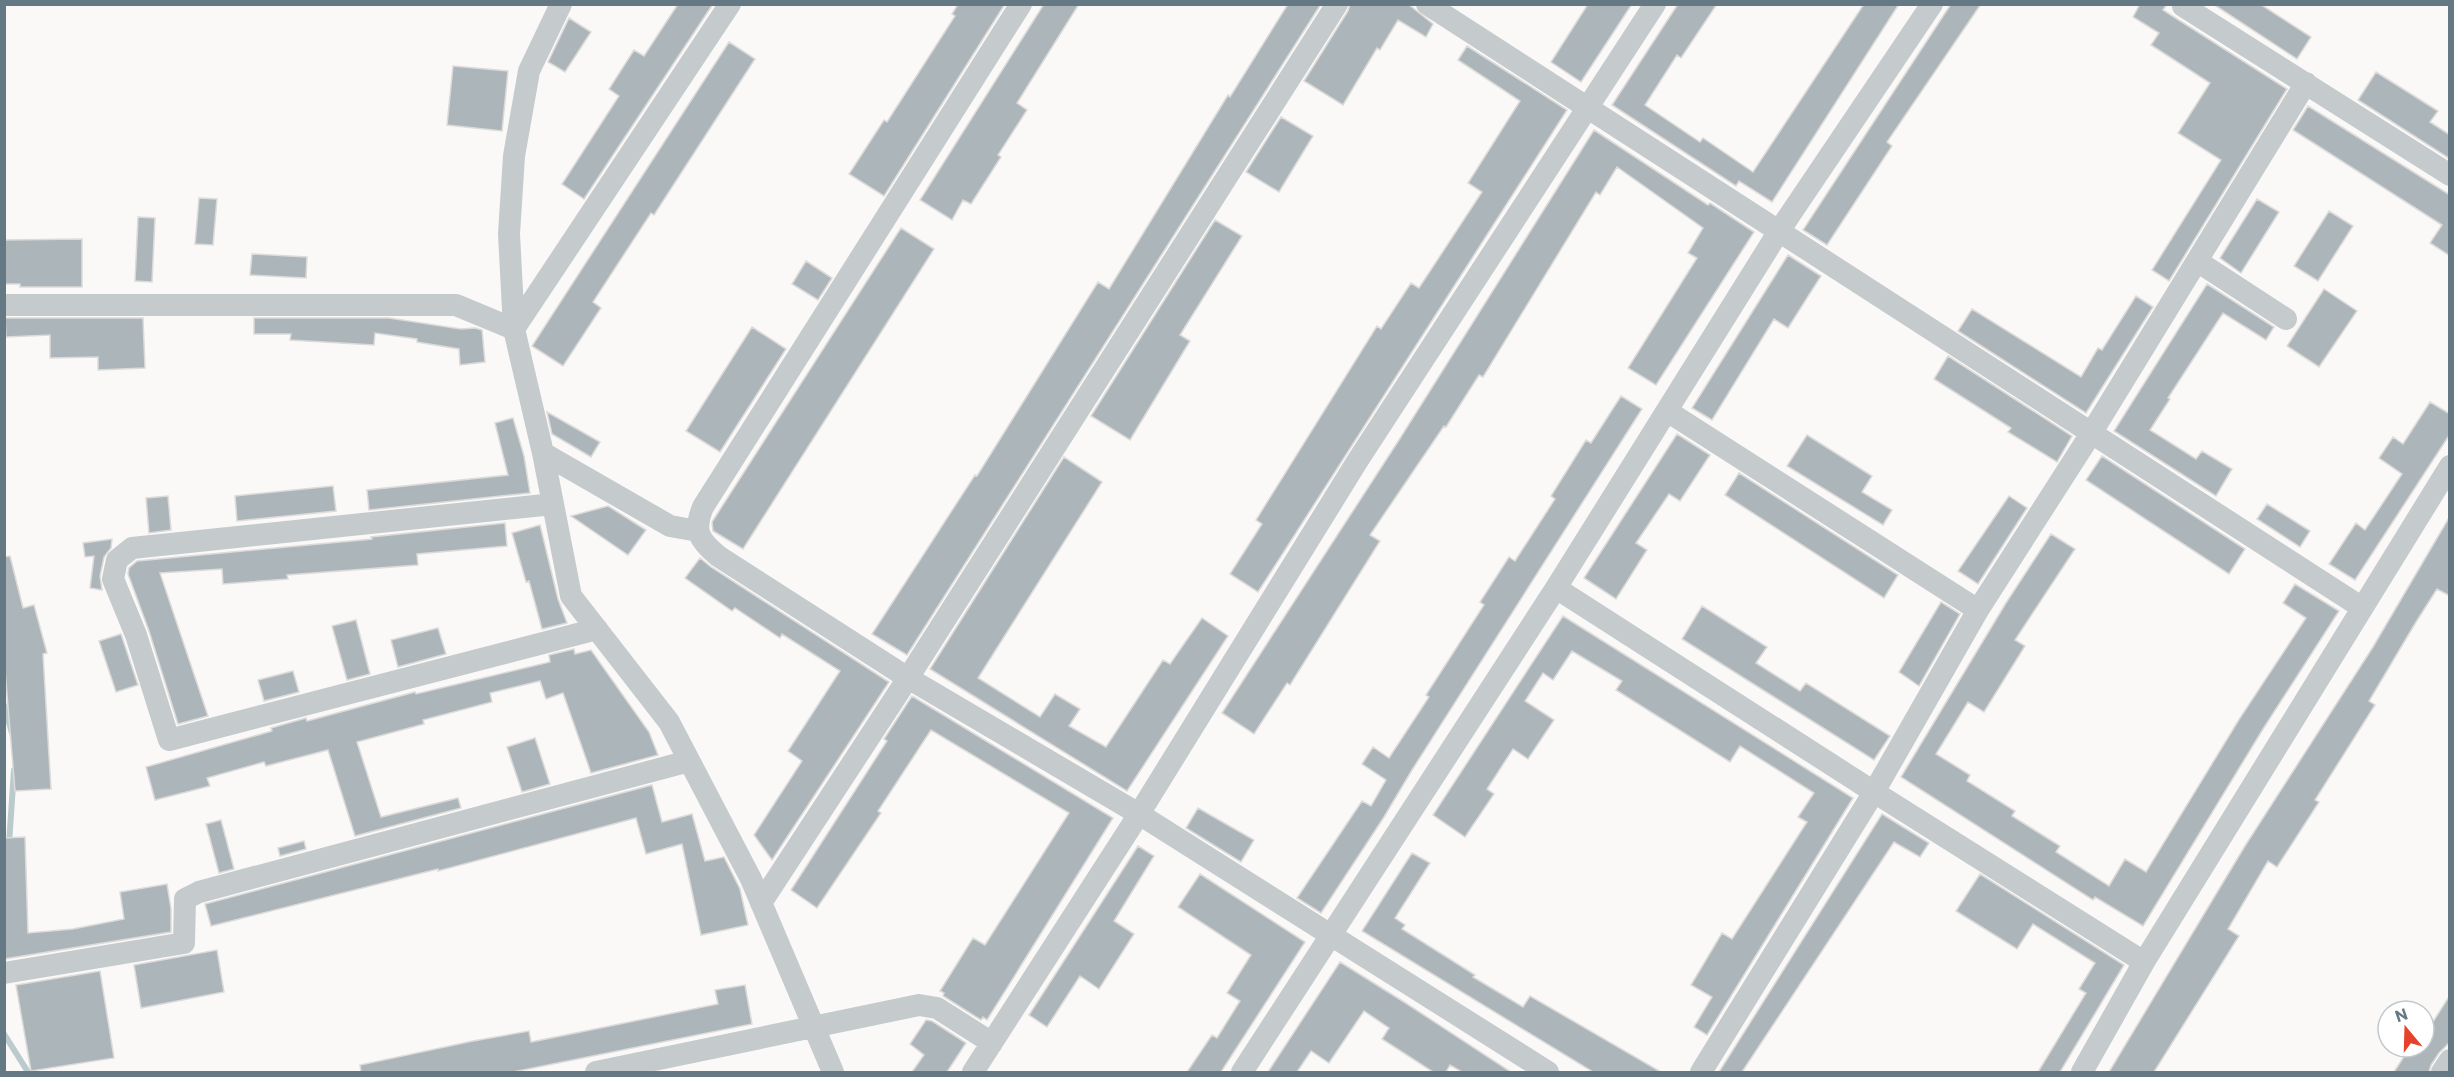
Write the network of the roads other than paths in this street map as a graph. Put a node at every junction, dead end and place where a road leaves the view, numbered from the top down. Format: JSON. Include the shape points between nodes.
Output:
{"nodes":[{"id":1,"x":561,"y":4,"type":"edge"},
{"id":2,"x":730,"y":4,"type":"edge"},
{"id":3,"x":1021,"y":4,"type":"edge"},
{"id":4,"x":1337,"y":4,"type":"edge"},
{"id":5,"x":1427,"y":4,"type":"edge"},
{"id":6,"x":1655,"y":4,"type":"edge"},
{"id":7,"x":1932,"y":4,"type":"edge"},
{"id":8,"x":2183,"y":6,"type":"edge"},
{"id":9,"x":2306,"y":83,"type":"junction"},
{"id":10,"x":1588,"y":107,"type":"junction"},
{"id":11,"x":2450,"y":175,"type":"edge"},
{"id":12,"x":1779,"y":231,"type":"junction"},
{"id":13,"x":2197,"y":261,"type":"junction"},
{"id":14,"x":4,"y":305,"type":"edge"},
{"id":15,"x":2286,"y":319,"type":"dead end"},
{"id":16,"x":514,"y":329,"type":"junction"},
{"id":17,"x":1667,"y":411,"type":"junction"},
{"id":18,"x":2092,"y":432,"type":"junction"},
{"id":19,"x":543,"y":453,"type":"junction"},
{"id":20,"x":2450,"y":466,"type":"edge"},
{"id":21,"x":553,"y":504,"type":"junction"},
{"id":22,"x":698,"y":531,"type":"junction"},
{"id":23,"x":1556,"y":588,"type":"junction"},
{"id":24,"x":2361,"y":607,"type":"junction"},
{"id":25,"x":1978,"y":610,"type":"junction"},
{"id":26,"x":597,"y":629,"type":"junction"},
{"id":27,"x":908,"y":678,"type":"junction"},
{"id":28,"x":689,"y":761,"type":"junction"},
{"id":29,"x":1874,"y":792,"type":"junction"},
{"id":30,"x":1139,"y":814,"type":"junction"},
{"id":31,"x":761,"y":903,"type":"junction"},
{"id":32,"x":1330,"y":935,"type":"junction"},
{"id":33,"x":2144,"y":962,"type":"junction"},
{"id":34,"x":4,"y":973,"type":"edge"},
{"id":35,"x":814,"y":1027,"type":"junction"},
{"id":36,"x":992,"y":1043,"type":"junction"},
{"id":37,"x":2450,"y":1060,"type":"edge"},
{"id":38,"x":596,"y":1072,"type":"edge"},
{"id":39,"x":833,"y":1072,"type":"edge"},
{"id":40,"x":973,"y":1072,"type":"edge"},
{"id":41,"x":1242,"y":1072,"type":"edge"},
{"id":42,"x":1548,"y":1072,"type":"edge"},
{"id":43,"x":1701,"y":1072,"type":"edge"},
{"id":44,"x":2082,"y":1072,"type":"edge"},
{"id":45,"x":2442,"y":1072,"type":"edge"}],
"edges":[{"from":1,"to":16,"type":"street","via":[[529,70],[514,156],[509,234]]},
{"from":2,"to":16,"type":"street"},
{"from":3,"to":22,"type":"street","via":[[703,507],[697,520]]},
{"from":4,"to":27,"type":"street"},
{"from":5,"to":10,"type":"street"},
{"from":6,"to":10,"type":"street"},
{"from":7,"to":12,"type":"street"},
{"from":8,"to":9,"type":"street"},
{"from":9,"to":11,"type":"street"},
{"from":9,"to":13,"type":"street"},
{"from":10,"to":12,"type":"street"},
{"from":10,"to":30,"type":"street","via":[[1358,460]]},
{"from":12,"to":17,"type":"street"},
{"from":12,"to":18,"type":"street"},
{"from":13,"to":15,"type":"street"},
{"from":13,"to":18,"type":"street"},
{"from":14,"to":16,"type":"street","via":[[456,305]]},
{"from":16,"to":19,"type":"street"},
{"from":17,"to":23,"type":"street"},
{"from":17,"to":25,"type":"street"},
{"from":18,"to":24,"type":"street"},
{"from":18,"to":25,"type":"street"},
{"from":19,"to":21,"type":"street"},
{"from":19,"to":22,"type":"street","via":[[670,526]]},
{"from":20,"to":24,"type":"street"},
{"from":21,"to":26,"type":"street","via":[[571,596]]},
{"from":21,"to":26,"type":"street","via":[[132,548],[117,560],[114,579],[169,740]]},
{"from":22,"to":27,"type":"street","via":[[703,543],[718,556]]},
{"from":23,"to":29,"type":"street"},
{"from":23,"to":32,"type":"street"},
{"from":24,"to":33,"type":"street"},
{"from":25,"to":29,"type":"street"},
{"from":26,"to":28,"type":"street","via":[[669,722]]},
{"from":27,"to":30,"type":"street"},
{"from":27,"to":31,"type":"street"},
{"from":28,"to":31,"type":"street"},
{"from":28,"to":34,"type":"street","via":[[199,892],[185,899],[184,943]]},
{"from":29,"to":33,"type":"street"},
{"from":29,"to":43,"type":"street"},
{"from":30,"to":32,"type":"street"},
{"from":30,"to":36,"type":"street"},
{"from":31,"to":35,"type":"street"},
{"from":32,"to":41,"type":"street"},
{"from":32,"to":42,"type":"street"},
{"from":33,"to":44,"type":"street"},
{"from":35,"to":36,"type":"street","via":[[919,1005],[937,1008]]},
{"from":35,"to":38,"type":"street"},
{"from":35,"to":39,"type":"street"},
{"from":36,"to":40,"type":"street"},
{"from":37,"to":45,"type":"street"}]}
